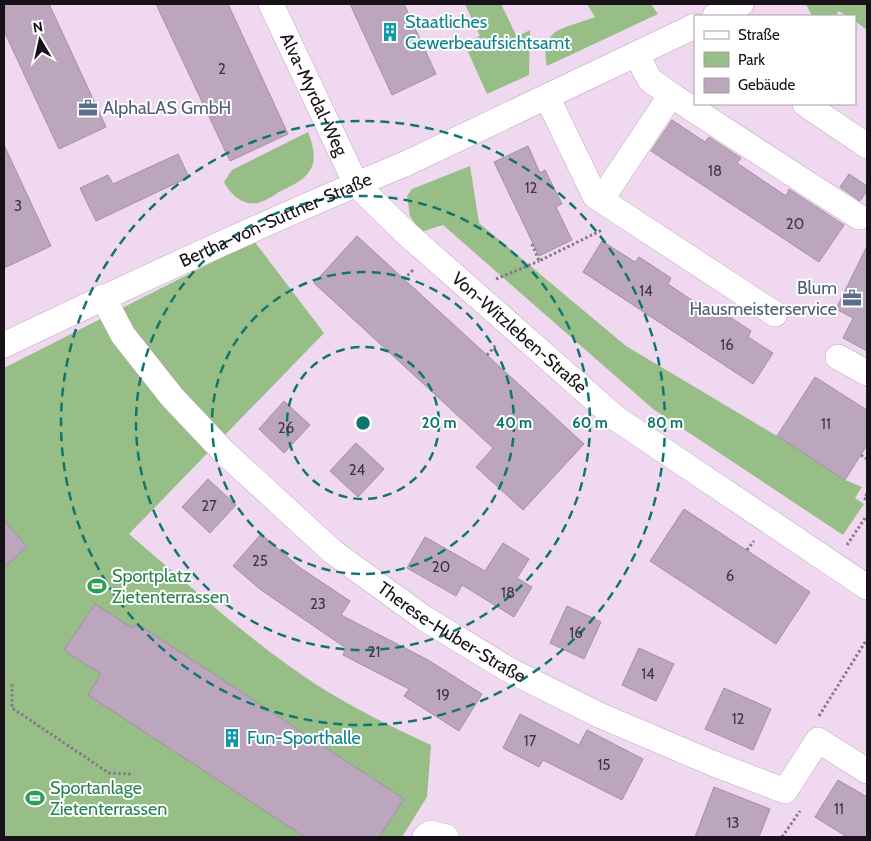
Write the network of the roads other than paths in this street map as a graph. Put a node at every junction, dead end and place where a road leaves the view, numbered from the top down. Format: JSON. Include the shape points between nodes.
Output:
{"nodes":[{"id":1,"x":271,"y":4,"type":"edge"},
{"id":2,"x":741,"y":4,"type":"edge"},
{"id":3,"x":718,"y":15,"type":"edge"},
{"id":4,"x":694,"y":26,"type":"edge"},
{"id":5,"x":636,"y":54,"type":"junction"},
{"id":6,"x":671,"y":94,"type":"junction"},
{"id":7,"x":547,"y":97,"type":"junction"},
{"id":8,"x":806,"y":105,"type":"edge"},
{"id":9,"x":867,"y":146,"type":"edge"},
{"id":10,"x":356,"y":184,"type":"junction"},
{"id":11,"x":608,"y":204,"type":"junction"},
{"id":12,"x":860,"y":217,"type":"dead end"},
{"id":13,"x":103,"y":297,"type":"junction"},
{"id":14,"x":775,"y":314,"type":"dead end"},
{"id":15,"x":4,"y":345,"type":"edge"},
{"id":16,"x":838,"y":357,"type":"dead end"},
{"id":17,"x":867,"y":373,"type":"edge"},
{"id":18,"x":867,"y":586,"type":"edge"},
{"id":19,"x":867,"y":771,"type":"edge"},
{"id":20,"x":426,"y":837,"type":"edge"},
{"id":21,"x":446,"y":837,"type":"edge"}],
"edges":[{"from":1,"to":10,"type":"street","name":"Alva-Myrdal-Weg"},
{"from":2,"to":3,"type":"street"},
{"from":4,"to":5,"type":"street","name":"Bertha-von-Suttner-Straße"},
{"from":5,"to":6,"type":"street","via":[[650,80]]},
{"from":5,"to":7,"type":"street","name":"Bertha-von-Suttner-Straße"},
{"from":6,"to":11,"type":"street"},
{"from":6,"to":12,"type":"street"},
{"from":7,"to":10,"type":"street","name":"Bertha-von-Suttner-Straße"},
{"from":7,"to":11,"type":"street","via":[[595,196]]},
{"from":8,"to":9,"type":"street"},
{"from":10,"to":13,"type":"street","name":"Bertha-von-Suttner-Straße"},
{"from":10,"to":18,"type":"street","name":"Von-Witzleben-Straße","via":[[428,253],[617,419]]},
{"from":11,"to":14,"type":"street"},
{"from":13,"to":15,"type":"street","name":"Bertha-von-Suttner-Straße"},
{"from":13,"to":19,"type":"street","name":"Therese-Huber-Straße","via":[[123,336],[172,397],[224,452],[333,552],[424,618],[509,670],[599,715],[785,791],[818,740]]},
{"from":16,"to":17,"type":"street"},
{"from":20,"to":21,"type":"street","via":[[430,833]]}]}
